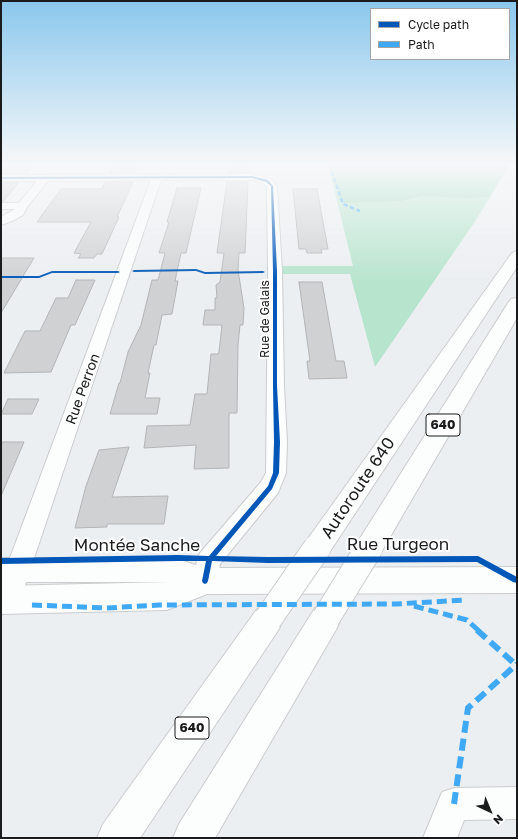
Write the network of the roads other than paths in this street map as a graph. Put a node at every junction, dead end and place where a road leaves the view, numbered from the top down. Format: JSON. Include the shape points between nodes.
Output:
{"nodes":[{"id":1,"x":148,"y":204,"type":"edge"},
{"id":2,"x":273,"y":204,"type":"edge"},
{"id":3,"x":1,"y":206,"type":"edge"},
{"id":4,"x":22,"y":206,"type":"joint"},
{"id":5,"x":1,"y":220,"type":"edge"},
{"id":6,"x":517,"y":256,"type":"edge"},
{"id":7,"x":517,"y":303,"type":"edge"},
{"id":8,"x":10,"y":570,"type":"edge"},
{"id":9,"x":517,"y":580,"type":"edge"},
{"id":10,"x":205,"y":581,"type":"junction"},
{"id":11,"x":4,"y":600,"type":"edge"},
{"id":12,"x":517,"y":803,"type":"edge"},
{"id":13,"x":117,"y":838,"type":"edge"},
{"id":14,"x":193,"y":838,"type":"edge"},
{"id":15,"x":440,"y":838,"type":"edge"}],
"edges":[{"from":1,"to":8,"type":"street","name":"Rue Perron"},
{"from":2,"to":10,"type":"street","name":"Rue de Galais","via":[[276,271],[276,473],[270,487],[210,560]]},
{"from":3,"to":4,"type":"street"},
{"from":4,"to":5,"type":"street","via":[[19,213]]},
{"from":6,"to":13,"type":"main road","name":"Autoroute 640","number":"640","bridge":true},
{"from":7,"to":14,"type":"main road","number":"640","bridge":true},
{"from":8,"to":10,"type":"main road","name":"Montée Sanche","via":[[174,570]]},
{"from":8,"to":11,"type":"street","name":"Rue Perron"},
{"from":9,"to":10,"type":"main road","name":"Montée Sanche"},
{"from":10,"to":11,"type":"main road","name":"Montée Sanche","via":[[167,597]]},
{"from":12,"to":15,"type":"street","via":[[454,804]]}]}
